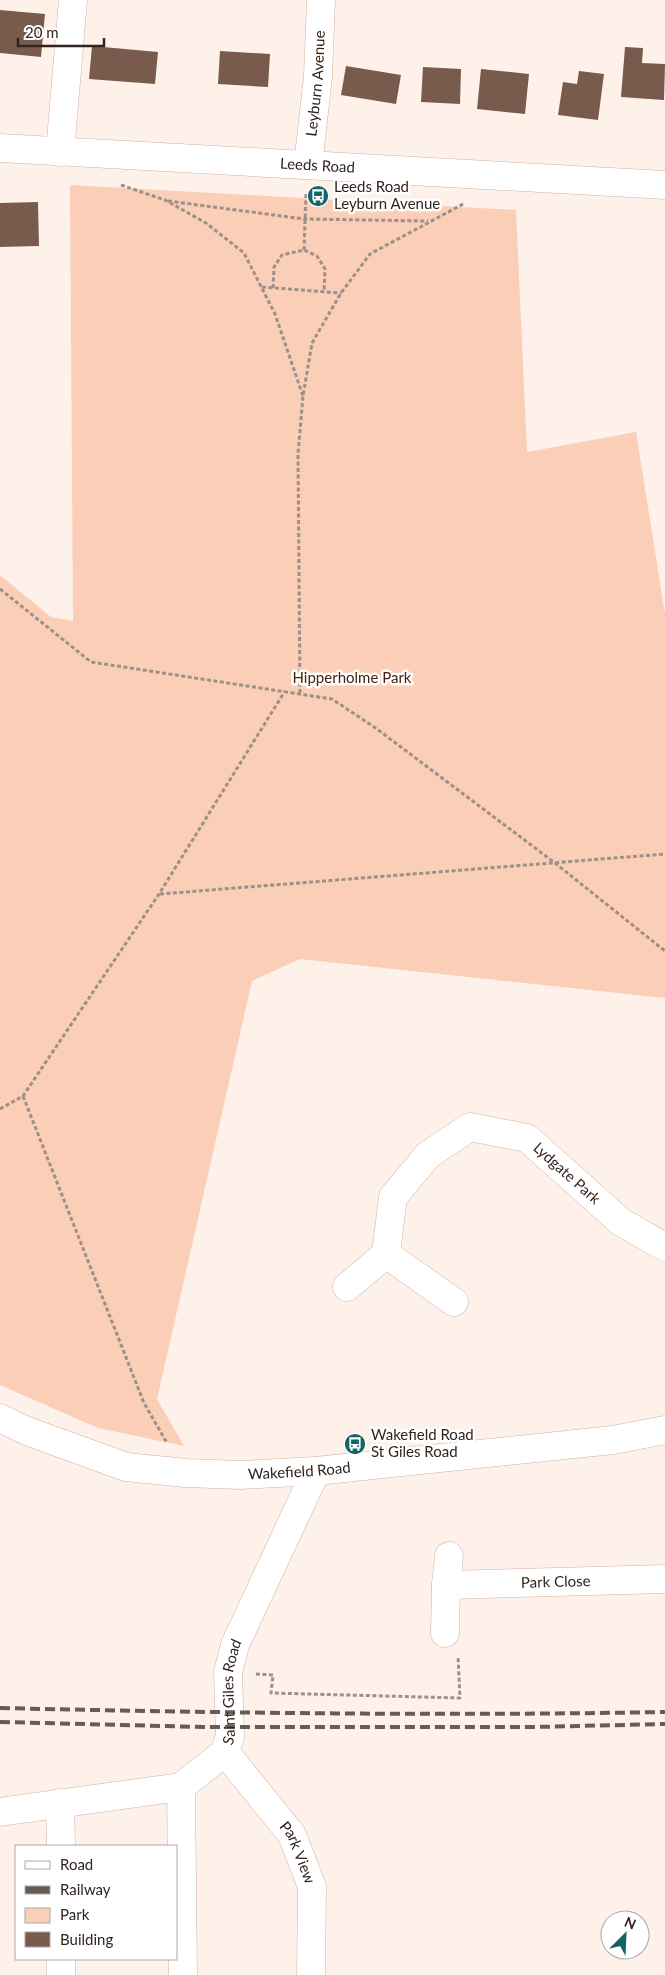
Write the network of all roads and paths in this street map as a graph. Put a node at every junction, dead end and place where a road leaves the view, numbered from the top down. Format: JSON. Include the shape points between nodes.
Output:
{"nodes":[{"id":1,"x":73,"y":0,"type":"edge"},
{"id":2,"x":321,"y":0,"type":"edge"},
{"id":3,"x":0,"y":148,"type":"edge"},
{"id":4,"x":60,"y":152,"type":"junction"},
{"id":5,"x":308,"y":165,"type":"junction"},
{"id":6,"x":484,"y":175,"type":"junction"},
{"id":7,"x":115,"y":183,"type":"dead end"},
{"id":8,"x":665,"y":185,"type":"edge"},
{"id":9,"x":165,"y":200,"type":"junction"},
{"id":10,"x":304,"y":219,"type":"junction"},
{"id":11,"x":430,"y":221,"type":"junction"},
{"id":12,"x":304,"y":250,"type":"junction"},
{"id":13,"x":262,"y":287,"type":"junction"},
{"id":14,"x":273,"y":288,"type":"junction"},
{"id":15,"x":324,"y":292,"type":"junction"},
{"id":16,"x":341,"y":293,"type":"junction"},
{"id":17,"x":303,"y":396,"type":"junction"},
{"id":18,"x":0,"y":589,"type":"edge"},
{"id":19,"x":285,"y":691,"type":"junction"},
{"id":20,"x":300,"y":693,"type":"junction"},
{"id":21,"x":665,"y":854,"type":"edge"},
{"id":22,"x":556,"y":863,"type":"junction"},
{"id":23,"x":159,"y":894,"type":"junction"},
{"id":24,"x":665,"y":951,"type":"edge"},
{"id":25,"x":23,"y":1095,"type":"junction"},
{"id":26,"x":0,"y":1109,"type":"edge"},
{"id":27,"x":665,"y":1246,"type":"edge"},
{"id":28,"x":386,"y":1254,"type":"junction"},
{"id":29,"x":347,"y":1287,"type":"dead end"},
{"id":30,"x":454,"y":1302,"type":"dead end"},
{"id":31,"x":0,"y":1418,"type":"edge"},
{"id":32,"x":665,"y":1430,"type":"edge"},
{"id":33,"x":316,"y":1471,"type":"junction"},
{"id":34,"x":186,"y":1473,"type":"junction"},
{"id":35,"x":449,"y":1556,"type":"dead end"},
{"id":36,"x":665,"y":1579,"type":"edge"},
{"id":37,"x":446,"y":1585,"type":"junction"},
{"id":38,"x":445,"y":1633,"type":"joint"},
{"id":39,"x":228,"y":1672,"type":"junction"},
{"id":40,"x":225,"y":1752,"type":"junction"},
{"id":41,"x":181,"y":1787,"type":"junction"},
{"id":42,"x":60,"y":1803,"type":"junction"},
{"id":43,"x":0,"y":1812,"type":"edge"},
{"id":44,"x":60,"y":1845,"type":"edge"},
{"id":45,"x":61,"y":1960,"type":"edge"},
{"id":46,"x":61,"y":1975,"type":"edge"},
{"id":47,"x":183,"y":1975,"type":"edge"},
{"id":48,"x":311,"y":1975,"type":"edge"}],
"edges":[{"from":1,"to":4,"type":"main road"},
{"from":2,"to":5,"type":"main road","name":"Leyburn Avenue","via":[[318,77]]},
{"from":3,"to":4,"type":"main road","name":"Leeds Road"},
{"from":4,"to":5,"type":"main road","name":"Leeds Road"},
{"from":5,"to":6,"type":"main road","name":"Leeds Road"},
{"from":5,"to":10,"type":"path"},
{"from":6,"to":8,"type":"main road","name":"Leeds Road"},
{"from":6,"to":11,"type":"path","via":[[472,200]]},
{"from":7,"to":9,"type":"path"},
{"from":9,"to":10,"type":"path"},
{"from":9,"to":13,"type":"path","via":[[206,223],[244,253]]},
{"from":10,"to":11,"type":"path"},
{"from":10,"to":12,"type":"path"},
{"from":11,"to":16,"type":"path","via":[[370,254]]},
{"from":12,"to":14,"type":"path","via":[[282,255],[274,267]]},
{"from":12,"to":15,"type":"path","via":[[317,256],[325,270]]},
{"from":13,"to":14,"type":"path"},
{"from":13,"to":17,"type":"path","via":[[275,314]]},
{"from":14,"to":15,"type":"path"},
{"from":15,"to":16,"type":"path"},
{"from":16,"to":17,"type":"path","via":[[312,342]]},
{"from":17,"to":20,"type":"path","via":[[298,454]]},
{"from":18,"to":19,"type":"path","via":[[91,662]]},
{"from":19,"to":20,"type":"path"},
{"from":19,"to":23,"type":"path"},
{"from":20,"to":22,"type":"path","via":[[332,699],[385,734]]},
{"from":21,"to":22,"type":"path"},
{"from":22,"to":23,"type":"path"},
{"from":22,"to":24,"type":"path"},
{"from":23,"to":25,"type":"path"},
{"from":25,"to":26,"type":"path"},
{"from":25,"to":34,"type":"path","via":[[144,1403]]},
{"from":27,"to":28,"type":"main road","name":"Lydgate Park","via":[[620,1222],[527,1138],[470,1127],[428,1154],[393,1197]]},
{"from":28,"to":29,"type":"main road"},
{"from":28,"to":30,"type":"main road"},
{"from":31,"to":34,"type":"main road","name":"Wakefield Road","via":[[27,1431],[126,1466]]},
{"from":32,"to":33,"type":"main road","name":"Wakefield Road","via":[[613,1440]]},
{"from":33,"to":34,"type":"main road","name":"Wakefield Road","via":[[240,1475]]},
{"from":33,"to":39,"type":"main road","name":"Saint Giles Road","via":[[235,1645]]},
{"from":35,"to":37,"type":"main road"},
{"from":36,"to":37,"type":"main road","name":"Park Close"},
{"from":37,"to":38,"type":"main road"},
{"from":38,"to":39,"type":"path","via":[[458,1644],[460,1698],[270,1693],[273,1675]]},
{"from":39,"to":40,"type":"main road","name":"Saint Giles Road","via":[[230,1736]]},
{"from":40,"to":41,"type":"main road","name":"Saint Giles Road"},
{"from":40,"to":48,"type":"main road","name":"Park View","via":[[292,1835],[312,1887]]},
{"from":41,"to":42,"type":"main road"},
{"from":41,"to":47,"type":"main road"},
{"from":42,"to":43,"type":"main road"},
{"from":42,"to":44,"type":"main road"},
{"from":45,"to":46,"type":"main road"}]}
